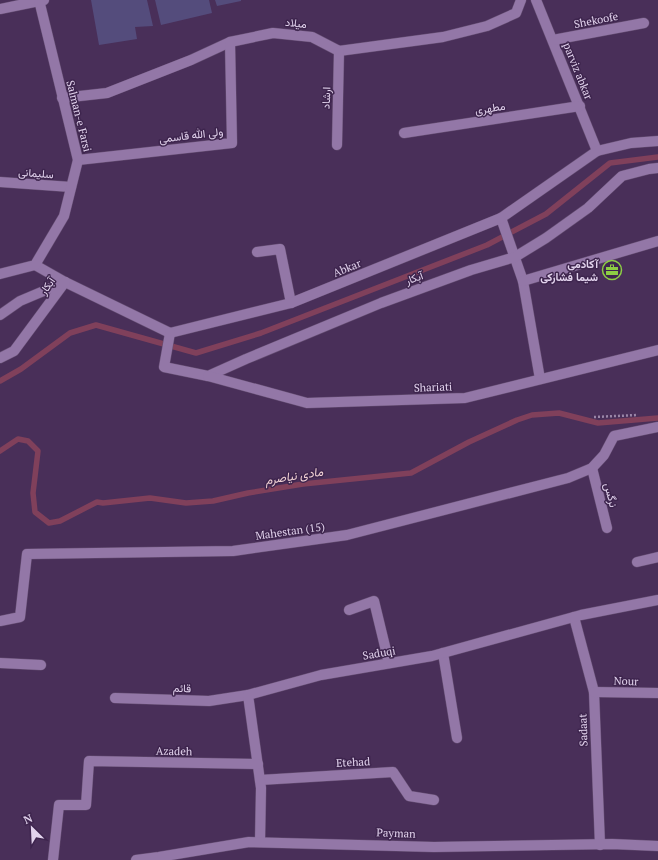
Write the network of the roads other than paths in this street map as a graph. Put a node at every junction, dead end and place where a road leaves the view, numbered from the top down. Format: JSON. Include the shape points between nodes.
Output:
{"nodes":[{"id":1,"x":41,"y":0,"type":"edge"},
{"id":2,"x":521,"y":0,"type":"edge"},
{"id":3,"x":536,"y":0,"type":"edge"},
{"id":4,"x":0,"y":9,"type":"edge"},
{"id":5,"x":644,"y":23,"type":"dead end"},
{"id":6,"x":553,"y":40,"type":"junction"},
{"id":7,"x":230,"y":42,"type":"junction"},
{"id":8,"x":340,"y":51,"type":"junction"},
{"id":9,"x":62,"y":98,"type":"junction"},
{"id":10,"x":580,"y":106,"type":"junction"},
{"id":11,"x":404,"y":133,"type":"dead end"},
{"id":12,"x":658,"y":141,"type":"edge"},
{"id":13,"x":337,"y":145,"type":"dead end"},
{"id":14,"x":597,"y":151,"type":"junction"},
{"id":15,"x":78,"y":160,"type":"junction"},
{"id":16,"x":658,"y":168,"type":"edge"},
{"id":17,"x":0,"y":182,"type":"edge"},
{"id":18,"x":71,"y":187,"type":"junction"},
{"id":19,"x":501,"y":218,"type":"junction"},
{"id":20,"x":658,"y":241,"type":"edge"},
{"id":21,"x":257,"y":252,"type":"dead end"},
{"id":22,"x":515,"y":257,"type":"junction"},
{"id":23,"x":35,"y":265,"type":"junction"},
{"id":24,"x":0,"y":274,"type":"edge"},
{"id":25,"x":523,"y":281,"type":"junction"},
{"id":26,"x":65,"y":282,"type":"junction"},
{"id":27,"x":291,"y":303,"type":"junction"},
{"id":28,"x":0,"y":315,"type":"edge"},
{"id":29,"x":170,"y":333,"type":"junction"},
{"id":30,"x":658,"y":350,"type":"edge"},
{"id":31,"x":0,"y":358,"type":"edge"},
{"id":32,"x":208,"y":376,"type":"junction"},
{"id":33,"x":540,"y":379,"type":"junction"},
{"id":34,"x":658,"y":428,"type":"edge"},
{"id":35,"x":592,"y":468,"type":"junction"},
{"id":36,"x":607,"y":528,"type":"dead end"},
{"id":37,"x":658,"y":557,"type":"edge"},
{"id":38,"x":637,"y":562,"type":"dead end"},
{"id":39,"x":658,"y":600,"type":"edge"},
{"id":40,"x":349,"y":610,"type":"dead end"},
{"id":41,"x":574,"y":617,"type":"junction"},
{"id":42,"x":0,"y":621,"type":"edge"},
{"id":43,"x":443,"y":653,"type":"junction"},
{"id":44,"x":0,"y":663,"type":"edge"},
{"id":45,"x":389,"y":663,"type":"junction"},
{"id":46,"x":41,"y":665,"type":"dead end"},
{"id":47,"x":594,"y":692,"type":"junction"},
{"id":48,"x":658,"y":694,"type":"edge"},
{"id":49,"x":248,"y":695,"type":"junction"},
{"id":50,"x":115,"y":698,"type":"dead end"},
{"id":51,"x":457,"y":738,"type":"dead end"},
{"id":52,"x":258,"y":764,"type":"junction"},
{"id":53,"x":260,"y":780,"type":"junction"},
{"id":54,"x":434,"y":800,"type":"dead end"},
{"id":55,"x":260,"y":842,"type":"junction"},
{"id":56,"x":600,"y":845,"type":"junction"},
{"id":57,"x":658,"y":846,"type":"edge"},
{"id":58,"x":159,"y":859,"type":"edge"},
{"id":59,"x":53,"y":860,"type":"edge"},
{"id":60,"x":136,"y":860,"type":"edge"}],
"edges":[{"from":1,"to":4,"type":"street"},
{"from":1,"to":9,"type":"street","name":"Salman-e Farsi"},
{"from":2,"to":8,"type":"street","via":[[516,12],[487,26],[443,37]]},
{"from":3,"to":6,"type":"street","name":"parviz abkar"},
{"from":5,"to":6,"type":"street","name":"Shekoofe"},
{"from":6,"to":10,"type":"street","name":"parviz abkar"},
{"from":7,"to":8,"type":"street","name":"میلاد","via":[[273,32],[312,37]]},
{"from":7,"to":9,"type":"street","name":"میلاد","via":[[107,93]]},
{"from":7,"to":15,"type":"street","name":"ولی الله قاسمی","via":[[232,142]]},
{"from":8,"to":13,"type":"street","name":"ارشاد"},
{"from":9,"to":15,"type":"street","name":"Salman-e Farsi"},
{"from":10,"to":11,"type":"street","name":"مطهری"},
{"from":10,"to":14,"type":"street","name":"parviz abkar"},
{"from":12,"to":14,"type":"street","name":"Abkar","via":[[631,143]]},
{"from":14,"to":19,"type":"street","name":"Abkar"},
{"from":15,"to":18,"type":"street","name":"Salman-e Farsi"},
{"from":16,"to":22,"type":"street","name":"آبکار","via":[[622,176],[588,208]]},
{"from":17,"to":18,"type":"street","name":"سلیمانی"},
{"from":18,"to":23,"type":"street","name":"Salman-e Farsi","via":[[64,216]]},
{"from":19,"to":22,"type":"street"},
{"from":19,"to":27,"type":"street","name":"Abkar"},
{"from":20,"to":25,"type":"street"},
{"from":21,"to":27,"type":"street","via":[[280,248]]},
{"from":22,"to":25,"type":"street"},
{"from":22,"to":32,"type":"street","name":"آبکار","via":[[381,303]]},
{"from":23,"to":24,"type":"street"},
{"from":23,"to":26,"type":"street"},
{"from":25,"to":33,"type":"street"},
{"from":26,"to":28,"type":"street","name":"آبکار","via":[[20,301]]},
{"from":26,"to":29,"type":"street"},
{"from":26,"to":31,"type":"street","name":"آبکار","via":[[14,351]]},
{"from":27,"to":29,"type":"street","name":"Abkar"},
{"from":29,"to":32,"type":"street","via":[[164,367]]},
{"from":30,"to":33,"type":"street","name":"Shariati"},
{"from":32,"to":33,"type":"street","name":"Shariati","via":[[307,404],[465,398]]},
{"from":34,"to":35,"type":"street","name":"Mahestan (15)","via":[[614,436],[604,455]]},
{"from":35,"to":36,"type":"street","name":"نرگس"},
{"from":35,"to":42,"type":"street","name":"Mahestan (15)","via":[[568,478],[347,535],[233,551],[27,554],[20,617]]},
{"from":37,"to":38,"type":"street"},
{"from":39,"to":41,"type":"street","name":"Saduqi"},
{"from":40,"to":45,"type":"street","via":[[374,601]]},
{"from":41,"to":43,"type":"street","name":"Saduqi"},
{"from":41,"to":47,"type":"street","name":"Sadaat"},
{"from":43,"to":45,"type":"street","name":"Saduqi"},
{"from":43,"to":51,"type":"street"},
{"from":44,"to":46,"type":"street"},
{"from":45,"to":49,"type":"street","name":"Saduqi","via":[[321,675]]},
{"from":47,"to":48,"type":"street","name":"Nour"},
{"from":47,"to":56,"type":"street","name":"Sadaat"},
{"from":49,"to":50,"type":"street","name":"قائم","via":[[209,701]]},
{"from":49,"to":52,"type":"street"},
{"from":52,"to":53,"type":"street"},
{"from":52,"to":59,"type":"street","name":"Azadeh","via":[[89,761],[86,805],[59,805]]},
{"from":53,"to":54,"type":"street","name":"Etehad","via":[[393,772],[409,796]]},
{"from":53,"to":55,"type":"street"},
{"from":55,"to":56,"type":"street","name":"Payman","via":[[434,846]]},
{"from":55,"to":58,"type":"street","name":"Payman"},
{"from":56,"to":57,"type":"street","name":"Payman"},
{"from":58,"to":60,"type":"street","name":"Payman"}]}
